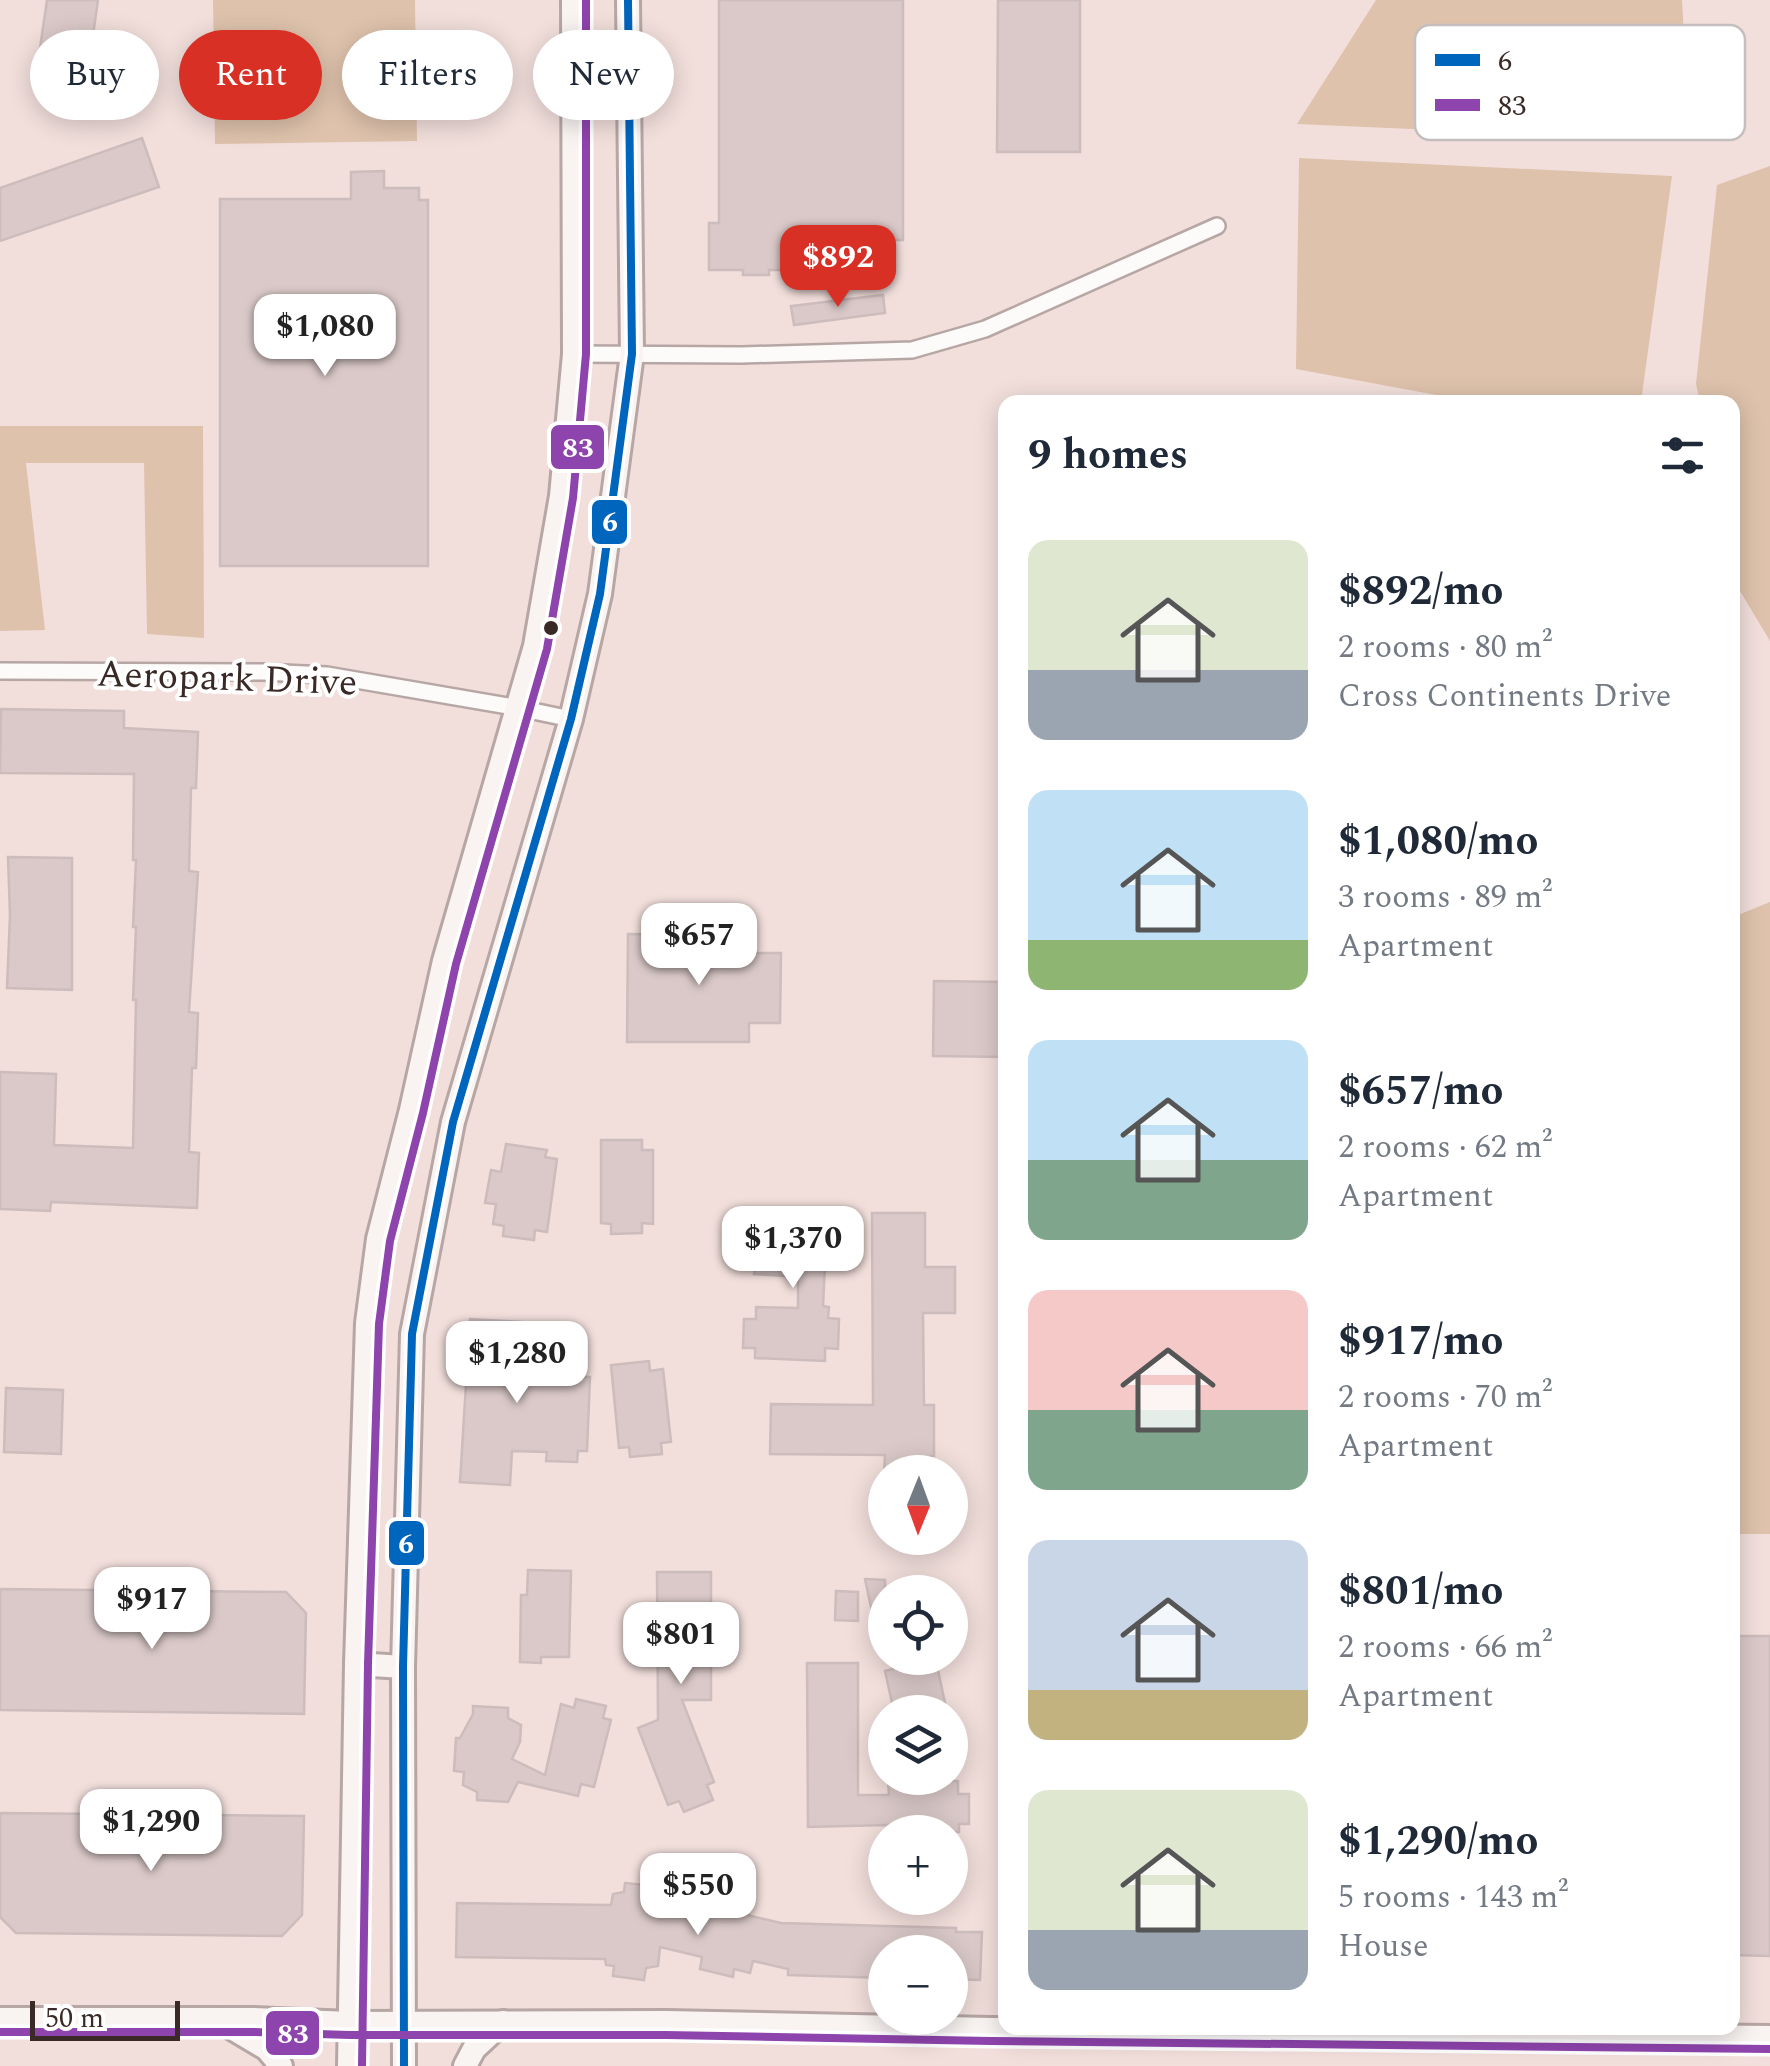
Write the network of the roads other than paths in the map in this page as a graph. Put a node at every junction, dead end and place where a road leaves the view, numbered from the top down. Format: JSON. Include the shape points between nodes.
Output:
{"nodes":[{"id":1,"x":574,"y":0,"type":"edge"},
{"id":2,"x":628,"y":0,"type":"edge"},
{"id":3,"x":1217,"y":226,"type":"dead end"},
{"id":4,"x":574,"y":354,"type":"junction"},
{"id":5,"x":632,"y":354,"type":"junction"},
{"id":6,"x":0,"y":670,"type":"edge"},
{"id":7,"x":518,"y":708,"type":"junction"},
{"id":8,"x":571,"y":720,"type":"junction"},
{"id":9,"x":411,"y":1110,"type":"junction"},
{"id":10,"x":453,"y":1122,"type":"junction"},
{"id":11,"x":356,"y":1664,"type":"junction"},
{"id":12,"x":403,"y":1668,"type":"junction"},
{"id":13,"x":0,"y":2019,"type":"edge"},
{"id":14,"x":218,"y":2019,"type":"junction"},
{"id":15,"x":403,"y":2022,"type":"junction"},
{"id":16,"x":504,"y":2022,"type":"junction"},
{"id":17,"x":350,"y":2023,"type":"junction"},
{"id":18,"x":998,"y":2030,"type":"edge"},
{"id":19,"x":1429,"y":2035,"type":"edge"},
{"id":20,"x":1770,"y":2037,"type":"edge"},
{"id":21,"x":280,"y":2066,"type":"edge"},
{"id":22,"x":349,"y":2066,"type":"edge"},
{"id":23,"x":404,"y":2066,"type":"edge"},
{"id":24,"x":465,"y":2066,"type":"edge"}],
"edges":[{"from":1,"to":4,"type":"main road"},
{"from":2,"to":5,"type":"main road"},
{"from":3,"to":5,"type":"street","via":[[985,329],[912,350]]},
{"from":4,"to":5,"type":"street"},
{"from":4,"to":7,"type":"main road","via":[[561,496]]},
{"from":5,"to":8,"type":"main road","via":[[600,594]]},
{"from":6,"to":7,"type":"street","name":"Aeropark Drive","via":[[328,675]]},
{"from":7,"to":8,"type":"street","name":"Aeropark Drive"},
{"from":7,"to":9,"type":"main road","via":[[444,961]]},
{"from":8,"to":10,"type":"main road"},
{"from":9,"to":10,"type":"main road"},
{"from":9,"to":11,"type":"main road","via":[[378,1239],[367,1324]]},
{"from":10,"to":12,"type":"main road","via":[[412,1334]]},
{"from":11,"to":12,"type":"main road"},
{"from":11,"to":17,"type":"main road"},
{"from":12,"to":15,"type":"main road"},
{"from":13,"to":14,"type":"main road"},
{"from":14,"to":17,"type":"main road"},
{"from":14,"to":21,"type":"main road","via":[[267,2049]]},
{"from":15,"to":16,"type":"main road"},
{"from":15,"to":17,"type":"main road"},
{"from":15,"to":23,"type":"main road"},
{"from":16,"to":18,"type":"main road"},
{"from":16,"to":24,"type":"main road","via":[[474,2048]]},
{"from":17,"to":22,"type":"main road"},
{"from":19,"to":20,"type":"main road"}]}
